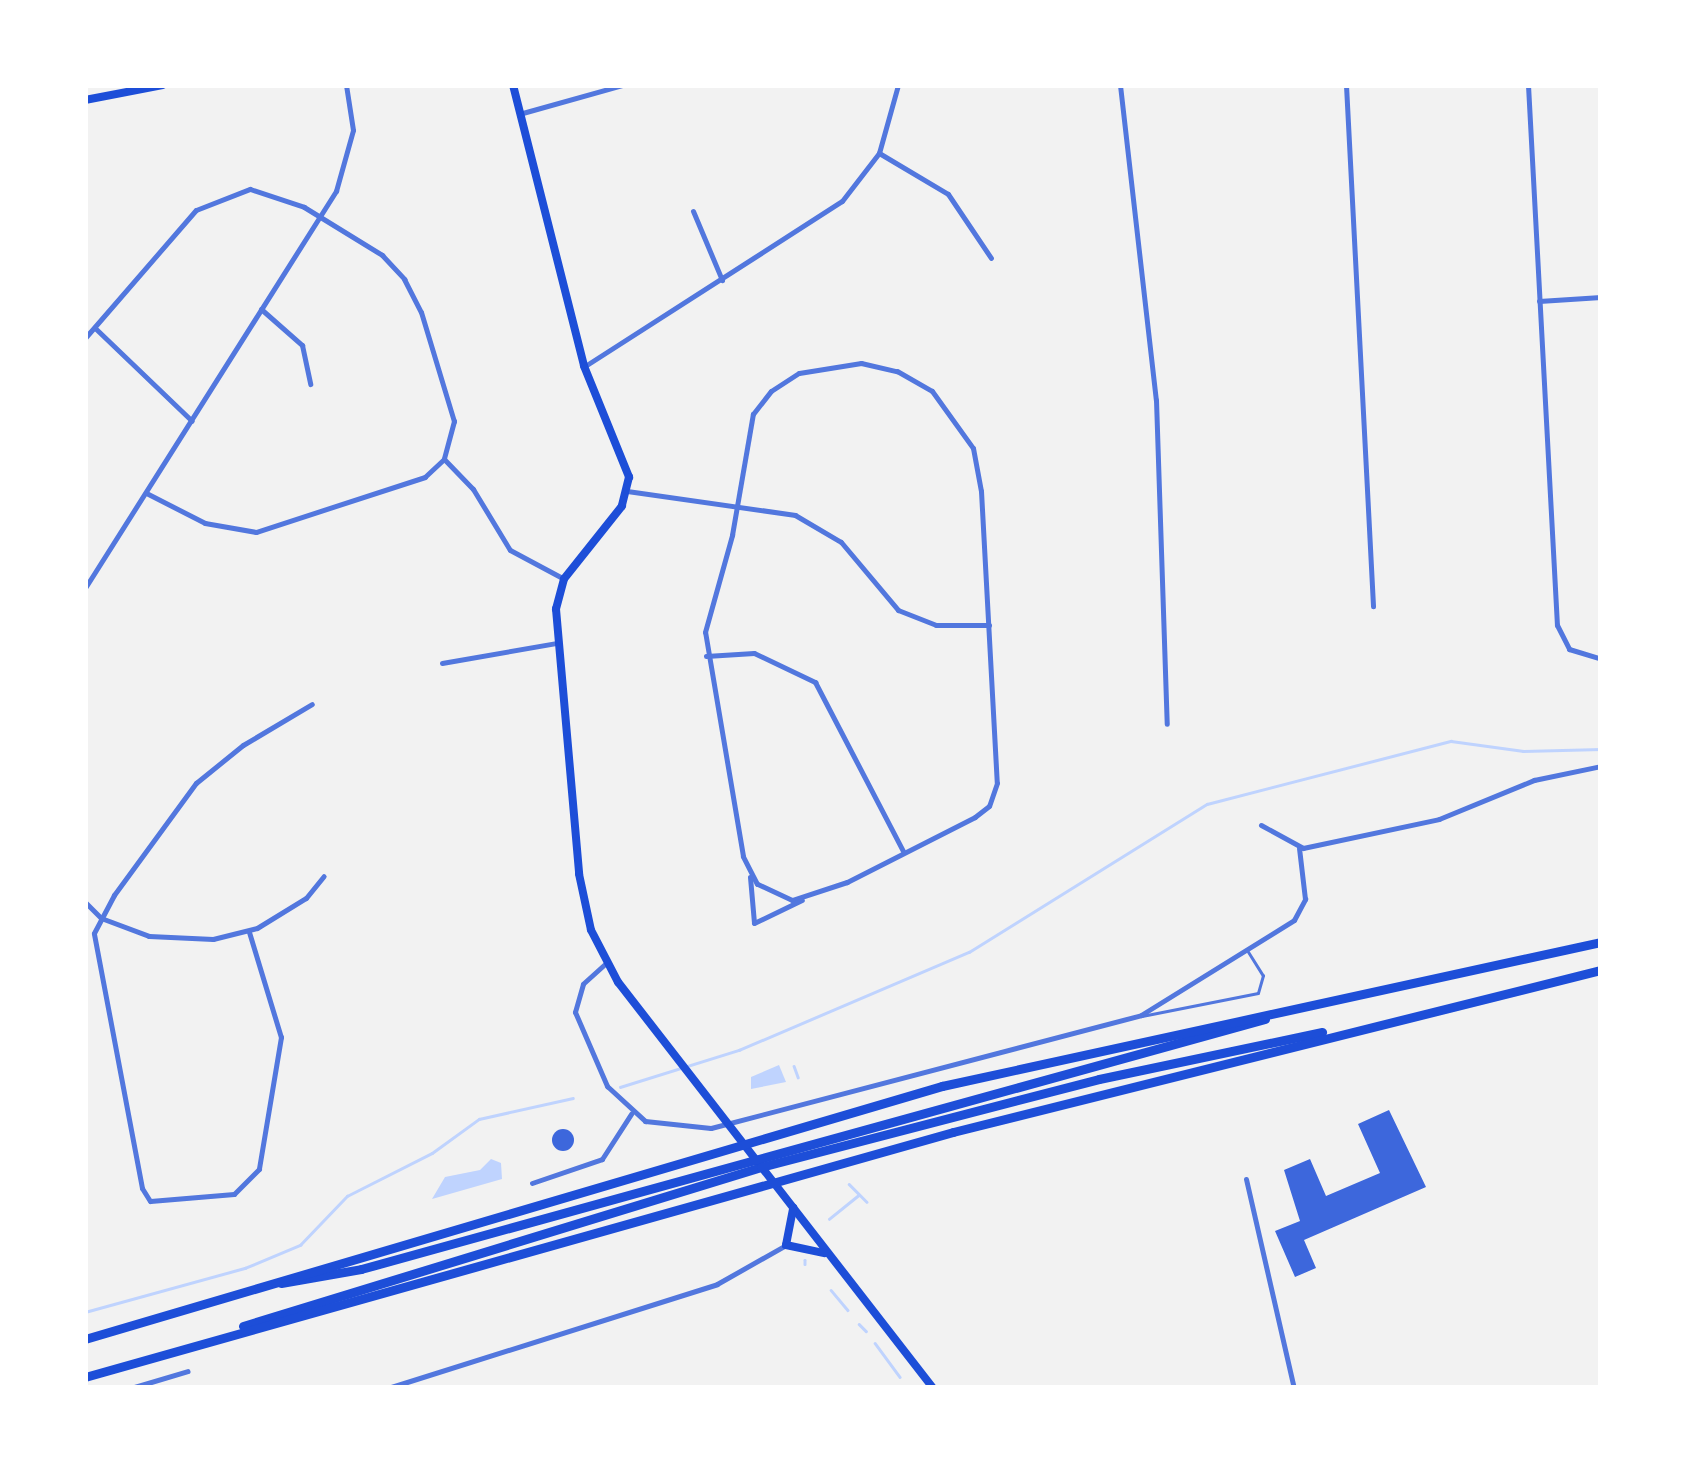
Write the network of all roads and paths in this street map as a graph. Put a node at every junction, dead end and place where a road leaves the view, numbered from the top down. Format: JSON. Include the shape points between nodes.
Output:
{"nodes":[{"id":1,"x":163,"y":85,"type":"edge"},
{"id":2,"x":346,"y":85,"type":"edge"},
{"id":3,"x":513,"y":85,"type":"edge"},
{"id":4,"x":622,"y":85,"type":"edge"},
{"id":5,"x":898,"y":85,"type":"edge"},
{"id":6,"x":1120,"y":85,"type":"edge"},
{"id":7,"x":1346,"y":85,"type":"edge"},
{"id":8,"x":1528,"y":85,"type":"edge"},
{"id":9,"x":85,"y":100,"type":"edge"},
{"id":10,"x":519,"y":114,"type":"junction"},
{"id":11,"x":879,"y":153,"type":"junction"},
{"id":12,"x":693,"y":211,"type":"dead end"},
{"id":13,"x":321,"y":216,"type":"junction"},
{"id":14,"x":991,"y":258,"type":"dead end"},
{"id":15,"x":722,"y":280,"type":"junction"},
{"id":16,"x":1601,"y":297,"type":"edge"},
{"id":17,"x":1540,"y":301,"type":"junction"},
{"id":18,"x":261,"y":309,"type":"junction"},
{"id":19,"x":94,"y":328,"type":"junction"},
{"id":20,"x":85,"y":338,"type":"edge"},
{"id":21,"x":584,"y":366,"type":"junction"},
{"id":22,"x":310,"y":384,"type":"dead end"},
{"id":23,"x":192,"y":421,"type":"junction"},
{"id":24,"x":444,"y":459,"type":"junction"},
{"id":25,"x":627,"y":491,"type":"junction"},
{"id":26,"x":146,"y":493,"type":"junction"},
{"id":27,"x":735,"y":506,"type":"junction"},
{"id":28,"x":564,"y":579,"type":"junction"},
{"id":29,"x":85,"y":588,"type":"edge"},
{"id":30,"x":1373,"y":606,"type":"dead end"},
{"id":31,"x":988,"y":624,"type":"junction"},
{"id":32,"x":556,"y":642,"type":"junction"},
{"id":33,"x":706,"y":656,"type":"junction"},
{"id":34,"x":1601,"y":659,"type":"edge"},
{"id":35,"x":442,"y":663,"type":"dead end"},
{"id":36,"x":312,"y":704,"type":"dead end"},
{"id":37,"x":1168,"y":724,"type":"dead end"},
{"id":38,"x":1601,"y":766,"type":"edge"},
{"id":39,"x":1261,"y":825,"type":"dead end"},
{"id":40,"x":1299,"y":848,"type":"junction"},
{"id":41,"x":903,"y":852,"type":"junction"},
{"id":42,"x":750,"y":875,"type":"junction"},
{"id":43,"x":324,"y":876,"type":"dead end"},
{"id":44,"x":802,"y":900,"type":"junction"},
{"id":45,"x":85,"y":902,"type":"edge"},
{"id":46,"x":101,"y":918,"type":"junction"},
{"id":47,"x":248,"y":932,"type":"junction"},
{"id":48,"x":1601,"y":942,"type":"edge"},
{"id":49,"x":1248,"y":952,"type":"junction"},
{"id":50,"x":606,"y":964,"type":"junction"},
{"id":51,"x":1601,"y":970,"type":"edge"},
{"id":52,"x":1291,"y":1010,"type":"junction"},
{"id":53,"x":1141,"y":1015,"type":"junction"},
{"id":54,"x":1398,"y":1019,"type":"junction"},
{"id":55,"x":632,"y":1114,"type":"junction"},
{"id":56,"x":750,"y":1153,"type":"junction"},
{"id":57,"x":762,"y":1169,"type":"junction"},
{"id":58,"x":1246,"y":1178,"type":"dead end"},
{"id":59,"x":532,"y":1183,"type":"dead end"},
{"id":60,"x":792,"y":1208,"type":"junction"},
{"id":61,"x":786,"y":1245,"type":"junction"},
{"id":62,"x":830,"y":1256,"type":"junction"},
{"id":63,"x":251,"y":1288,"type":"junction"},
{"id":64,"x":85,"y":1340,"type":"edge"},
{"id":65,"x":146,"y":1359,"type":"junction"},
{"id":66,"x":188,"y":1371,"type":"dead end"},
{"id":67,"x":85,"y":1377,"type":"edge"},
{"id":68,"x":131,"y":1388,"type":"edge"},
{"id":69,"x":388,"y":1388,"type":"edge"},
{"id":70,"x":932,"y":1388,"type":"edge"},
{"id":71,"x":1294,"y":1388,"type":"edge"}],
"edges":[{"from":1,"to":9,"type":"main road"},
{"from":2,"to":13,"type":"street","via":[[353,130],[347,167]]},
{"from":3,"to":10,"type":"main road"},
{"from":4,"to":10,"type":"street"},
{"from":5,"to":11,"type":"street"},
{"from":6,"to":37,"type":"street","via":[[1156,400]]},
{"from":7,"to":30,"type":"street"},
{"from":8,"to":17,"type":"street"},
{"from":10,"to":21,"type":"main road"},
{"from":11,"to":14,"type":"street","via":[[948,194]]},
{"from":11,"to":15,"type":"street","via":[[832,210]]},
{"from":12,"to":15,"type":"street"},
{"from":13,"to":18,"type":"street"},
{"from":13,"to":19,"type":"street","via":[[265,189],[213,198]]},
{"from":13,"to":24,"type":"street","via":[[390,262],[415,298],[453,411]]},
{"from":15,"to":21,"type":"street"},
{"from":16,"to":17,"type":"street"},
{"from":17,"to":34,"type":"street","via":[[1558,631],[1575,653]]},
{"from":18,"to":22,"type":"street","via":[[302,344]]},
{"from":18,"to":23,"type":"street"},
{"from":19,"to":20,"type":"street"},
{"from":19,"to":23,"type":"street"},
{"from":21,"to":25,"type":"main road","via":[[625,461]]},
{"from":23,"to":26,"type":"street"},
{"from":24,"to":26,"type":"street","via":[[408,486],[256,532],[205,523]]},
{"from":24,"to":28,"type":"street","via":[[474,489],[510,550]]},
{"from":25,"to":27,"type":"street"},
{"from":25,"to":28,"type":"main road","via":[[617,515]]},
{"from":26,"to":29,"type":"street"},
{"from":27,"to":31,"type":"street","via":[[822,527],[911,616],[943,626]]},
{"from":27,"to":31,"type":"street","via":[[746,431],[771,391],[823,366],[861,363],[897,371],[944,402],[973,448]]},
{"from":27,"to":33,"type":"street","via":[[706,626]]},
{"from":28,"to":32,"type":"main road"},
{"from":31,"to":41,"type":"street","via":[[993,798],[981,814]]},
{"from":32,"to":35,"type":"street"},
{"from":32,"to":50,"type":"main road","via":[[583,902]]},
{"from":33,"to":41,"type":"street","via":[[754,654],[815,682]]},
{"from":33,"to":42,"type":"street"},
{"from":36,"to":46,"type":"street","via":[[196,783]]},
{"from":38,"to":40,"type":"street","via":[[1534,780],[1439,819]]},
{"from":39,"to":40,"type":"street"},
{"from":40,"to":49,"type":"street","via":[[1306,886],[1302,910]]},
{"from":41,"to":44,"type":"street"},
{"from":42,"to":44,"type":"street","via":[[770,892]]},
{"from":42,"to":44,"type":"street","via":[[754,923]]},
{"from":43,"to":47,"type":"street","via":[[306,898]]},
{"from":45,"to":46,"type":"street"},
{"from":46,"to":47,"type":"street","via":[[175,941]]},
{"from":46,"to":47,"type":"street","via":[[94,953],[104,974],[148,1199],[234,1194],[260,1168],[281,1037]]},
{"from":48,"to":52,"type":"highway"},
{"from":49,"to":53,"type":"street"},
{"from":49,"to":53,"type":"lane","via":[[1264,982],[1258,993]]},
{"from":50,"to":55,"type":"street","via":[[579,992],[576,1022],[607,1086]]},
{"from":50,"to":56,"type":"main road"},
{"from":51,"to":54,"type":"highway"},
{"from":52,"to":56,"type":"highway","via":[[1227,1033]]},
{"from":52,"to":63,"type":"highway","via":[[1127,1040],[942,1086]]},
{"from":53,"to":55,"type":"street","via":[[710,1128],[663,1128]]},
{"from":54,"to":57,"type":"highway","via":[[1098,1079]]},
{"from":54,"to":65,"type":"highway","via":[[953,1132]]},
{"from":55,"to":59,"type":"street","via":[[602,1159]]},
{"from":56,"to":57,"type":"main road"},
{"from":56,"to":63,"type":"highway","via":[[360,1270]]},
{"from":57,"to":60,"type":"main road"},
{"from":57,"to":65,"type":"highway","via":[[366,1284]]},
{"from":58,"to":71,"type":"street"},
{"from":60,"to":61,"type":"main road"},
{"from":60,"to":62,"type":"main road"},
{"from":61,"to":62,"type":"main road","via":[[803,1244]]},
{"from":61,"to":69,"type":"street","via":[[717,1284]]},
{"from":62,"to":70,"type":"main road"},
{"from":63,"to":64,"type":"highway"},
{"from":65,"to":67,"type":"highway"},
{"from":66,"to":68,"type":"street"}]}
